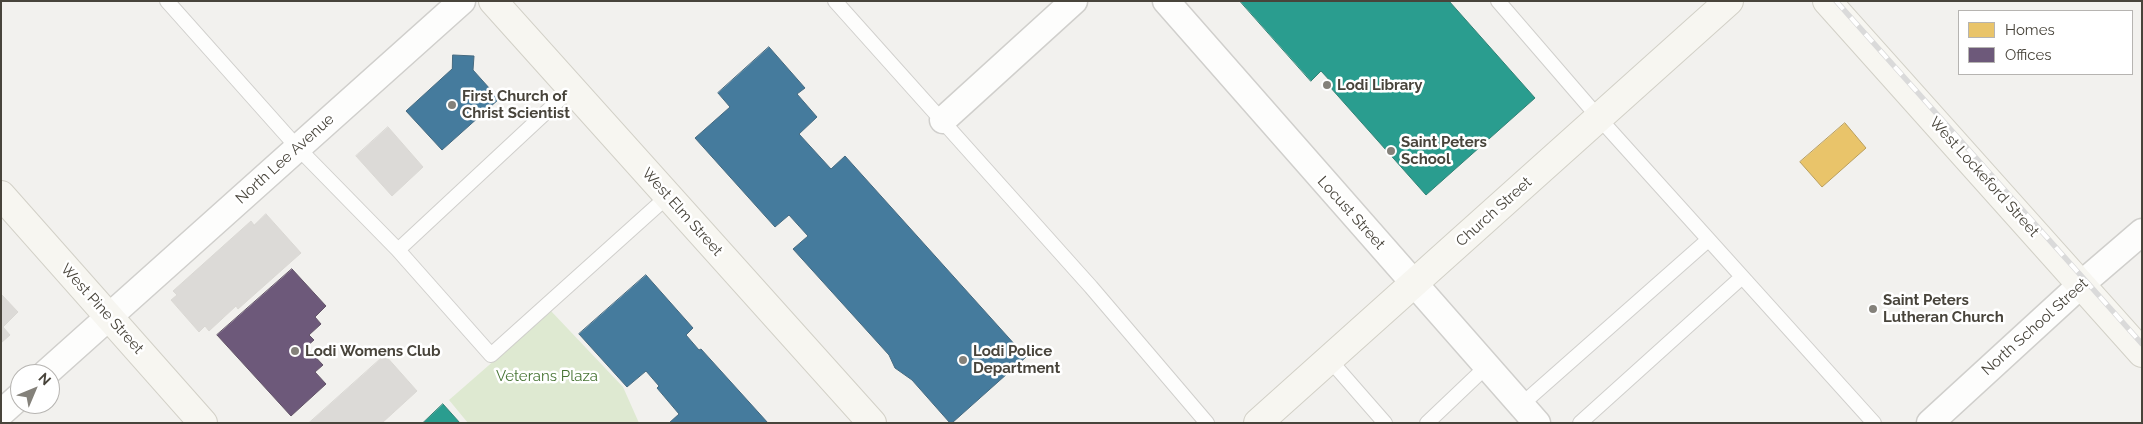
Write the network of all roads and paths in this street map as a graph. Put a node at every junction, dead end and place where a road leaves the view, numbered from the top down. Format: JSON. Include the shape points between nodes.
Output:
{"nodes":[{"id":1,"x":167,"y":1,"type":"edge"},
{"id":2,"x":462,"y":1,"type":"edge"},
{"id":3,"x":493,"y":1,"type":"edge"},
{"id":4,"x":835,"y":1,"type":"edge"},
{"id":5,"x":1074,"y":1,"type":"edge"},
{"id":6,"x":1166,"y":1,"type":"edge"},
{"id":7,"x":1498,"y":1,"type":"edge"},
{"id":8,"x":1729,"y":1,"type":"edge"},
{"id":9,"x":1827,"y":1,"type":"edge"},
{"id":10,"x":571,"y":89,"type":"junction"},
{"id":11,"x":1599,"y":118,"type":"junction"},
{"id":12,"x":943,"y":120,"type":"junction"},
{"id":13,"x":297,"y":147,"type":"junction"},
{"id":14,"x":1,"y":195,"type":"edge"},
{"id":15,"x":668,"y":196,"type":"junction"},
{"id":16,"x":2142,"y":232,"type":"edge"},
{"id":17,"x":1708,"y":240,"type":"junction"},
{"id":18,"x":398,"y":250,"type":"junction"},
{"id":19,"x":1742,"y":277,"type":"junction"},
{"id":20,"x":1414,"y":284,"type":"junction"},
{"id":21,"x":2080,"y":285,"type":"junction"},
{"id":22,"x":109,"y":318,"type":"junction"},
{"id":23,"x":2142,"y":353,"type":"edge"},
{"id":24,"x":1329,"y":359,"type":"junction"},
{"id":25,"x":56,"y":364,"type":"edge"},
{"id":26,"x":1487,"y":366,"type":"junction"},
{"id":27,"x":1528,"y":417,"type":"edge"},
{"id":28,"x":203,"y":423,"type":"edge"},
{"id":29,"x":872,"y":423,"type":"edge"},
{"id":30,"x":1207,"y":423,"type":"edge"},
{"id":31,"x":1258,"y":423,"type":"edge"},
{"id":32,"x":1385,"y":423,"type":"edge"},
{"id":33,"x":1426,"y":423,"type":"edge"},
{"id":34,"x":1580,"y":423,"type":"edge"},
{"id":35,"x":1874,"y":423,"type":"edge"},
{"id":36,"x":1930,"y":423,"type":"edge"}],
"edges":[{"from":1,"to":13,"type":"lane"},
{"from":2,"to":13,"type":"street","name":"North Lee Avenue"},
{"from":3,"to":10,"type":"street","name":"West Elm Street"},
{"from":4,"to":12,"type":"lane"},
{"from":5,"to":12,"type":"street"},
{"from":6,"to":20,"type":"street","name":"Locust Street"},
{"from":7,"to":11,"type":"lane"},
{"from":8,"to":11,"type":"street","name":"Church Street"},
{"from":9,"to":21,"type":"street","name":"West Lockeford Street"},
{"from":10,"to":15,"type":"street","name":"West Elm Street"},
{"from":10,"to":18,"type":"lane"},
{"from":11,"to":17,"type":"lane"},
{"from":11,"to":20,"type":"street","name":"Church Street"},
{"from":12,"to":30,"type":"lane"},
{"from":13,"to":18,"type":"lane"},
{"from":13,"to":22,"type":"street","name":"North Lee Avenue"},
{"from":14,"to":22,"type":"street","name":"West Pine Street"},
{"from":15,"to":18,"type":"lane","via":[[491,355]]},
{"from":15,"to":29,"type":"street","name":"West Elm Street"},
{"from":16,"to":21,"type":"street","name":"North School Street"},
{"from":17,"to":19,"type":"lane"},
{"from":17,"to":27,"type":"lane"},
{"from":19,"to":34,"type":"lane"},
{"from":19,"to":35,"type":"lane"},
{"from":20,"to":24,"type":"street","name":"Church Street"},
{"from":20,"to":26,"type":"street","name":"Locust Street"},
{"from":21,"to":23,"type":"street","name":"West Lockeford Street"},
{"from":21,"to":36,"type":"street","name":"North School Street"},
{"from":22,"to":25,"type":"street","name":"North Lee Avenue"},
{"from":22,"to":28,"type":"street","name":"West Pine Street"},
{"from":24,"to":31,"type":"street","name":"Church Street"},
{"from":24,"to":32,"type":"lane"},
{"from":26,"to":27,"type":"street","name":"Locust Street"},
{"from":26,"to":33,"type":"lane"}]}
